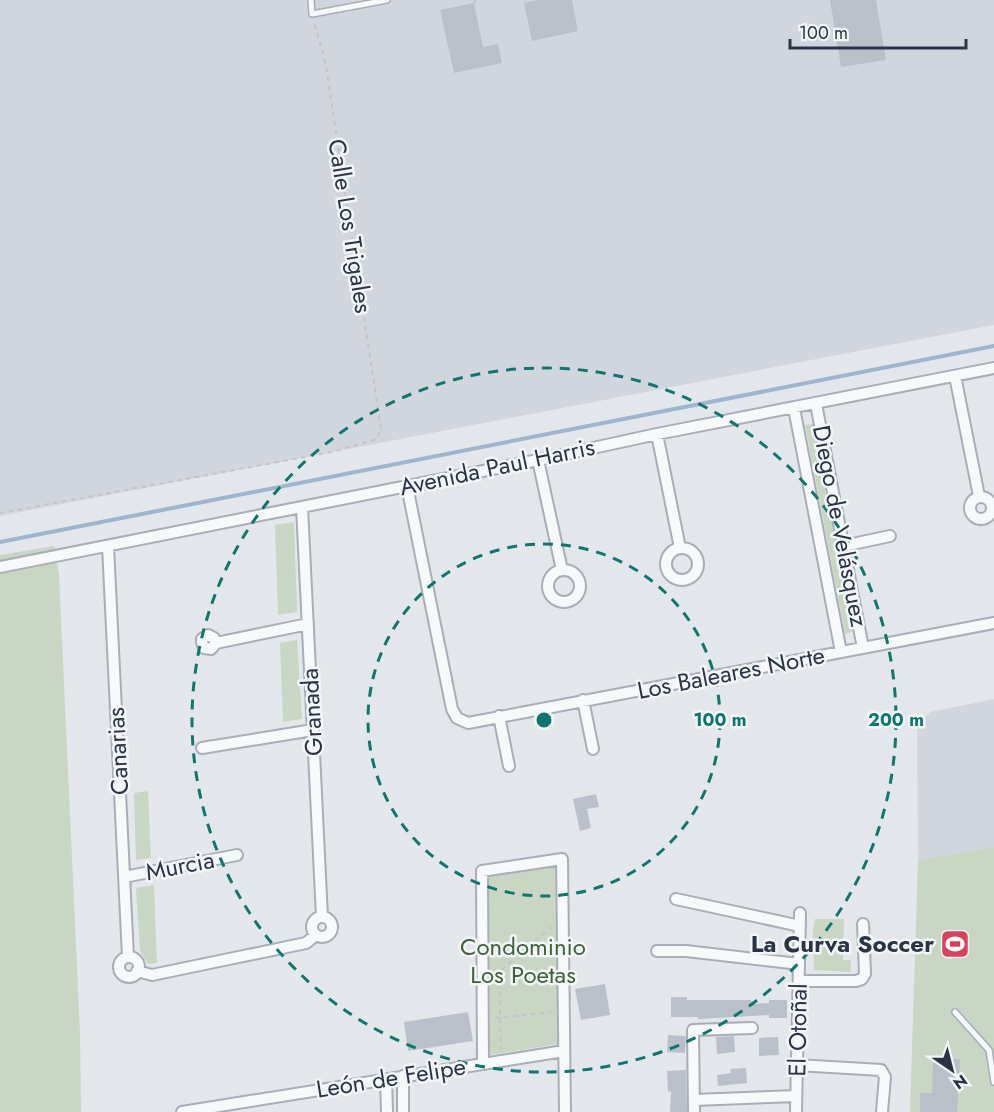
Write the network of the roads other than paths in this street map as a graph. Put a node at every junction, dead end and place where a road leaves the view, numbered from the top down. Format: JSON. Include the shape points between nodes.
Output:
{"nodes":[{"id":1,"x":311,"y":0,"type":"edge"},
{"id":2,"x":387,"y":0,"type":"edge"},
{"id":3,"x":994,"y":368,"type":"edge"},
{"id":4,"x":955,"y":376,"type":"junction"},
{"id":5,"x":816,"y":404,"type":"junction"},
{"id":6,"x":794,"y":408,"type":"junction"},
{"id":7,"x":657,"y":434,"type":"junction"},
{"id":8,"x":538,"y":460,"type":"junction"},
{"id":9,"x":407,"y":486,"type":"junction"},
{"id":10,"x":979,"y":496,"type":"dead end"},
{"id":11,"x":302,"y":507,"type":"junction"},
{"id":12,"x":890,"y":536,"type":"dead end"},
{"id":13,"x":108,"y":546,"type":"junction"},
{"id":14,"x":843,"y":546,"type":"junction"},
{"id":15,"x":680,"y":548,"type":"dead end"},
{"id":16,"x":0,"y":567,"type":"edge"},
{"id":17,"x":562,"y":570,"type":"dead end"},
{"id":18,"x":994,"y":623,"type":"edge"},
{"id":19,"x":308,"y":624,"type":"junction"},
{"id":20,"x":216,"y":643,"type":"dead end"},
{"id":21,"x":863,"y":648,"type":"junction"},
{"id":22,"x":841,"y":652,"type":"junction"},
{"id":23,"x":583,"y":700,"type":"junction"},
{"id":24,"x":499,"y":716,"type":"junction"},
{"id":25,"x":313,"y":730,"type":"junction"},
{"id":26,"x":202,"y":748,"type":"dead end"},
{"id":27,"x":593,"y":749,"type":"dead end"},
{"id":28,"x":509,"y":766,"type":"dead end"},
{"id":29,"x":237,"y":855,"type":"dead end"},
{"id":30,"x":124,"y":877,"type":"junction"},
{"id":31,"x":676,"y":899,"type":"dead end"},
{"id":32,"x":800,"y":913,"type":"dead end"},
{"id":33,"x":863,"y":924,"type":"dead end"},
{"id":34,"x":800,"y":926,"type":"junction"},
{"id":35,"x":657,"y":951,"type":"dead end"},
{"id":36,"x":128,"y":957,"type":"junction"},
{"id":37,"x":799,"y":964,"type":"junction"},
{"id":38,"x":137,"y":971,"type":"junction"},
{"id":39,"x":799,"y":981,"type":"junction"},
{"id":40,"x":955,"y":1012,"type":"dead end"},
{"id":41,"x":752,"y":1028,"type":"dead end"},
{"id":42,"x":564,"y":1051,"type":"junction"},
{"id":43,"x":483,"y":1064,"type":"junction"},
{"id":44,"x":797,"y":1065,"type":"junction"},
{"id":45,"x":403,"y":1076,"type":"junction"},
{"id":46,"x":386,"y":1079,"type":"junction"},
{"id":47,"x":994,"y":1082,"type":"edge"},
{"id":48,"x":796,"y":1096,"type":"junction"},
{"id":49,"x":694,"y":1100,"type":"junction"},
{"id":50,"x":182,"y":1112,"type":"edge"},
{"id":51,"x":387,"y":1112,"type":"edge"},
{"id":52,"x":403,"y":1112,"type":"edge"},
{"id":53,"x":565,"y":1112,"type":"edge"},
{"id":54,"x":694,"y":1112,"type":"edge"},
{"id":55,"x":796,"y":1112,"type":"edge"},
{"id":56,"x":882,"y":1112,"type":"edge"}],
"edges":[{"from":1,"to":2,"type":"lane","via":[[312,14]]},
{"from":3,"to":4,"type":"street","name":"Avenida Paul Harris"},
{"from":4,"to":5,"type":"street","name":"Avenida Paul Harris"},
{"from":4,"to":10,"type":"street"},
{"from":5,"to":6,"type":"street","name":"Avenida Paul Harris"},
{"from":5,"to":14,"type":"street","name":"Diego de Velásquez"},
{"from":6,"to":7,"type":"street","name":"Avenida Paul Harris"},
{"from":6,"to":22,"type":"street","name":"Diego de Velásquez"},
{"from":7,"to":8,"type":"street","name":"Avenida Paul Harris"},
{"from":7,"to":15,"type":"street"},
{"from":8,"to":9,"type":"street","name":"Avenida Paul Harris"},
{"from":8,"to":17,"type":"street"},
{"from":9,"to":11,"type":"street","name":"Avenida Paul Harris"},
{"from":9,"to":24,"type":"street","name":"Los Baleares Norte","via":[[452,709],[457,718],[468,723]]},
{"from":11,"to":13,"type":"street","name":"Avenida Paul Harris"},
{"from":11,"to":19,"type":"street","name":"Granada"},
{"from":12,"to":14,"type":"street"},
{"from":13,"to":16,"type":"street","name":"Avenida Paul Harris"},
{"from":13,"to":30,"type":"street","name":"Canarias"},
{"from":14,"to":21,"type":"street","name":"Diego de Velásquez"},
{"from":18,"to":21,"type":"street","name":"Los Baleares Norte"},
{"from":19,"to":20,"type":"street"},
{"from":19,"to":25,"type":"street","name":"Granada"},
{"from":21,"to":22,"type":"street","name":"Los Baleares Norte"},
{"from":22,"to":23,"type":"street","name":"Los Baleares Norte"},
{"from":23,"to":24,"type":"street","name":"Los Baleares Norte"},
{"from":23,"to":27,"type":"street"},
{"from":24,"to":28,"type":"street"},
{"from":25,"to":26,"type":"street"},
{"from":25,"to":38,"type":"street","name":"Granada","via":[[322,917],[330,922],[331,932],[316,935],[306,943],[152,975]]},
{"from":29,"to":30,"type":"street","name":"Murcia"},
{"from":30,"to":36,"type":"street","name":"Canarias"},
{"from":31,"to":34,"type":"street"},
{"from":32,"to":34,"type":"street","name":"El Otoñal"},
{"from":33,"to":39,"type":"street","via":[[862,979]]},
{"from":34,"to":37,"type":"street","name":"El Otoñal"},
{"from":35,"to":37,"type":"street"},
{"from":36,"to":38,"type":"street","name":"Canarias","via":[[138,962]]},
{"from":36,"to":38,"type":"street","name":"Canarias","via":[[120,962],[120,972],[129,977]]},
{"from":37,"to":39,"type":"street","name":"El Otoñal"},
{"from":39,"to":44,"type":"street","name":"El Otoñal"},
{"from":40,"to":47,"type":"lane","via":[[989,1050]]},
{"from":41,"to":49,"type":"street","via":[[693,1030]]},
{"from":42,"to":43,"type":"street","name":"León de Felipe"},
{"from":42,"to":43,"type":"street","via":[[562,859],[482,871]]},
{"from":42,"to":53,"type":"street"},
{"from":43,"to":45,"type":"street","name":"León de Felipe"},
{"from":44,"to":48,"type":"street","name":"El Otoñal"},
{"from":44,"to":56,"type":"street","via":[[881,1070],[885,1077]]},
{"from":45,"to":46,"type":"street","name":"León de Felipe"},
{"from":45,"to":52,"type":"street"},
{"from":46,"to":50,"type":"street","name":"León de Felipe"},
{"from":46,"to":51,"type":"street"},
{"from":48,"to":49,"type":"street"},
{"from":48,"to":55,"type":"street","name":"El Otoñal"},
{"from":49,"to":54,"type":"street"}]}
